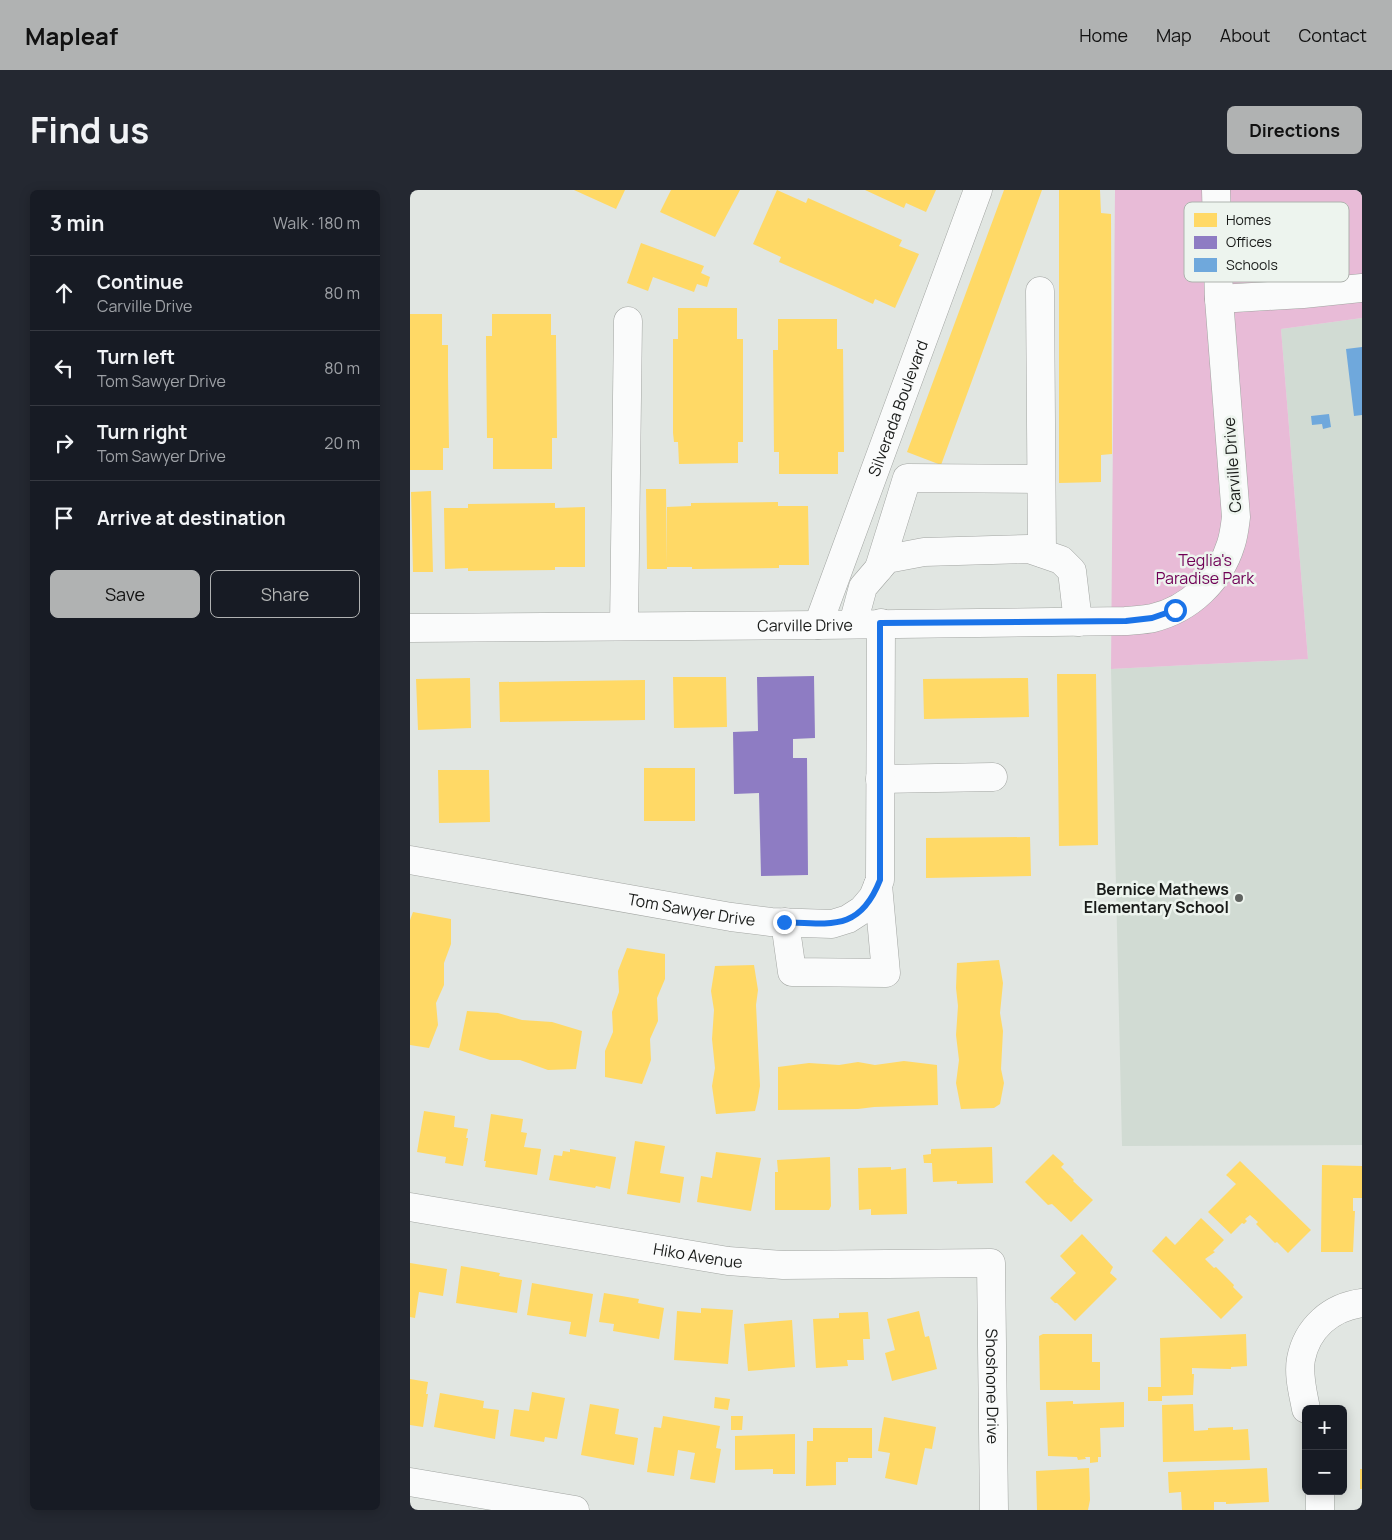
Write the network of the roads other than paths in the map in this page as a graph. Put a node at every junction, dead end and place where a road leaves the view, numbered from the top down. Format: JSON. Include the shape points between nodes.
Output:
{"nodes":[{"id":1,"x":978,"y":190,"type":"edge"},
{"id":2,"x":1219,"y":282,"type":"edge"},
{"id":3,"x":1362,"y":288,"type":"edge"},
{"id":4,"x":1040,"y":290,"type":"dead end"},
{"id":5,"x":1219,"y":299,"type":"junction"},
{"id":6,"x":628,"y":321,"type":"dead end"},
{"id":7,"x":1041,"y":479,"type":"junction"},
{"id":8,"x":1042,"y":553,"type":"junction"},
{"id":9,"x":879,"y":568,"type":"junction"},
{"id":10,"x":1078,"y":622,"type":"junction"},
{"id":11,"x":880,"y":623,"type":"junction"},
{"id":12,"x":853,"y":624,"type":"junction"},
{"id":13,"x":818,"y":625,"type":"junction"},
{"id":14,"x":624,"y":626,"type":"junction"},
{"id":15,"x":410,"y":628,"type":"edge"},
{"id":16,"x":993,"y":777,"type":"dead end"},
{"id":17,"x":880,"y":780,"type":"junction"},
{"id":18,"x":410,"y":860,"type":"edge"},
{"id":19,"x":878,"y":884,"type":"junction"},
{"id":20,"x":784,"y":922,"type":"junction"},
{"id":21,"x":410,"y":1207,"type":"edge"},
{"id":22,"x":991,"y":1263,"type":"joint"},
{"id":23,"x":1362,"y":1303,"type":"edge"},
{"id":24,"x":1305,"y":1405,"type":"edge"},
{"id":25,"x":410,"y":1482,"type":"edge"},
{"id":26,"x":1320,"y":1495,"type":"edge"},
{"id":27,"x":575,"y":1510,"type":"edge"},
{"id":28,"x":994,"y":1510,"type":"edge"},
{"id":29,"x":1320,"y":1510,"type":"edge"}],
"edges":[{"from":1,"to":13,"type":"street","name":"Silverada Boulevard"},
{"from":2,"to":5,"type":"street","name":"Carville Drive"},
{"from":3,"to":5,"type":"street"},
{"from":4,"to":7,"type":"street"},
{"from":5,"to":10,"type":"street","name":"Carville Drive","via":[[1236,517],[1232,543],[1221,567],[1198,595],[1175,610],[1152,618]]},
{"from":6,"to":14,"type":"street"},
{"from":7,"to":8,"type":"street"},
{"from":7,"to":9,"type":"street","via":[[907,478]]},
{"from":8,"to":9,"type":"street","via":[[1028,549],[924,552],[887,559]]},
{"from":8,"to":10,"type":"street","via":[[1061,560],[1072,571]]},
{"from":9,"to":12,"type":"street","via":[[863,587]]},
{"from":10,"to":11,"type":"street","name":"Carville Drive"},
{"from":11,"to":12,"type":"street","name":"Carville Drive"},
{"from":11,"to":17,"type":"street","name":"Tom Sawyer Drive"},
{"from":12,"to":13,"type":"street","name":"Carville Drive"},
{"from":13,"to":14,"type":"street","name":"Carville Drive"},
{"from":14,"to":15,"type":"street","name":"Carville Drive"},
{"from":16,"to":17,"type":"street"},
{"from":17,"to":19,"type":"street","name":"Tom Sawyer Drive"},
{"from":18,"to":20,"type":"street","name":"Tom Sawyer Drive","via":[[731,917]]},
{"from":19,"to":20,"type":"street","name":"Tom Sawyer Drive","via":[[873,897],[862,910],[848,919],[832,924]]},
{"from":19,"to":20,"type":"street","via":[[886,973],[792,972]]},
{"from":21,"to":22,"type":"street","name":"Hiko Avenue","via":[[728,1261],[783,1265]]},
{"from":22,"to":28,"type":"street","name":"Shoshone Drive"},
{"from":23,"to":24,"type":"street","via":[[1331,1312],[1316,1325],[1306,1341],[1301,1360]]},
{"from":25,"to":27,"type":"street"},
{"from":26,"to":29,"type":"street"}]}
